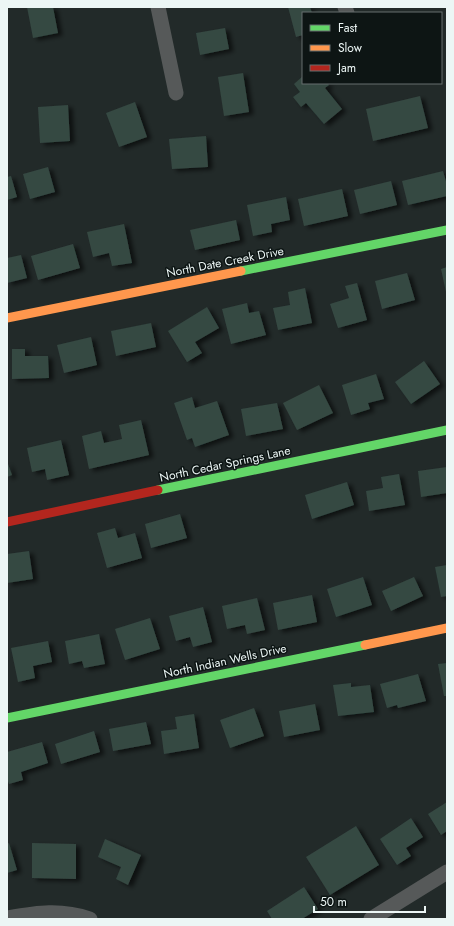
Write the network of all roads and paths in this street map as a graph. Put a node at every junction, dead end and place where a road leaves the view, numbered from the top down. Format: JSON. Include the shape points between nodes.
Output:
{"nodes":[{"id":1,"x":158,"y":7,"type":"edge"},
{"id":2,"x":176,"y":93,"type":"dead end"},
{"id":3,"x":447,"y":230,"type":"edge"},
{"id":4,"x":7,"y":318,"type":"edge"},
{"id":5,"x":447,"y":430,"type":"edge"},
{"id":6,"x":7,"y":522,"type":"edge"},
{"id":7,"x":447,"y":628,"type":"edge"},
{"id":8,"x":7,"y":718,"type":"edge"},
{"id":9,"x":447,"y":872,"type":"edge"},
{"id":10,"x":7,"y":918,"type":"edge"},
{"id":11,"x":90,"y":919,"type":"edge"},
{"id":12,"x":371,"y":919,"type":"edge"}],
"edges":[{"from":1,"to":2,"type":"street"},
{"from":3,"to":4,"type":"street","name":"North Date Creek Drive"},
{"from":5,"to":6,"type":"street","name":"North Cedar Springs Lane"},
{"from":7,"to":8,"type":"street","name":"North Indian Wells Drive"},
{"from":9,"to":12,"type":"street"},
{"from":10,"to":11,"type":"street","via":[[40,912],[76,914]]}]}
